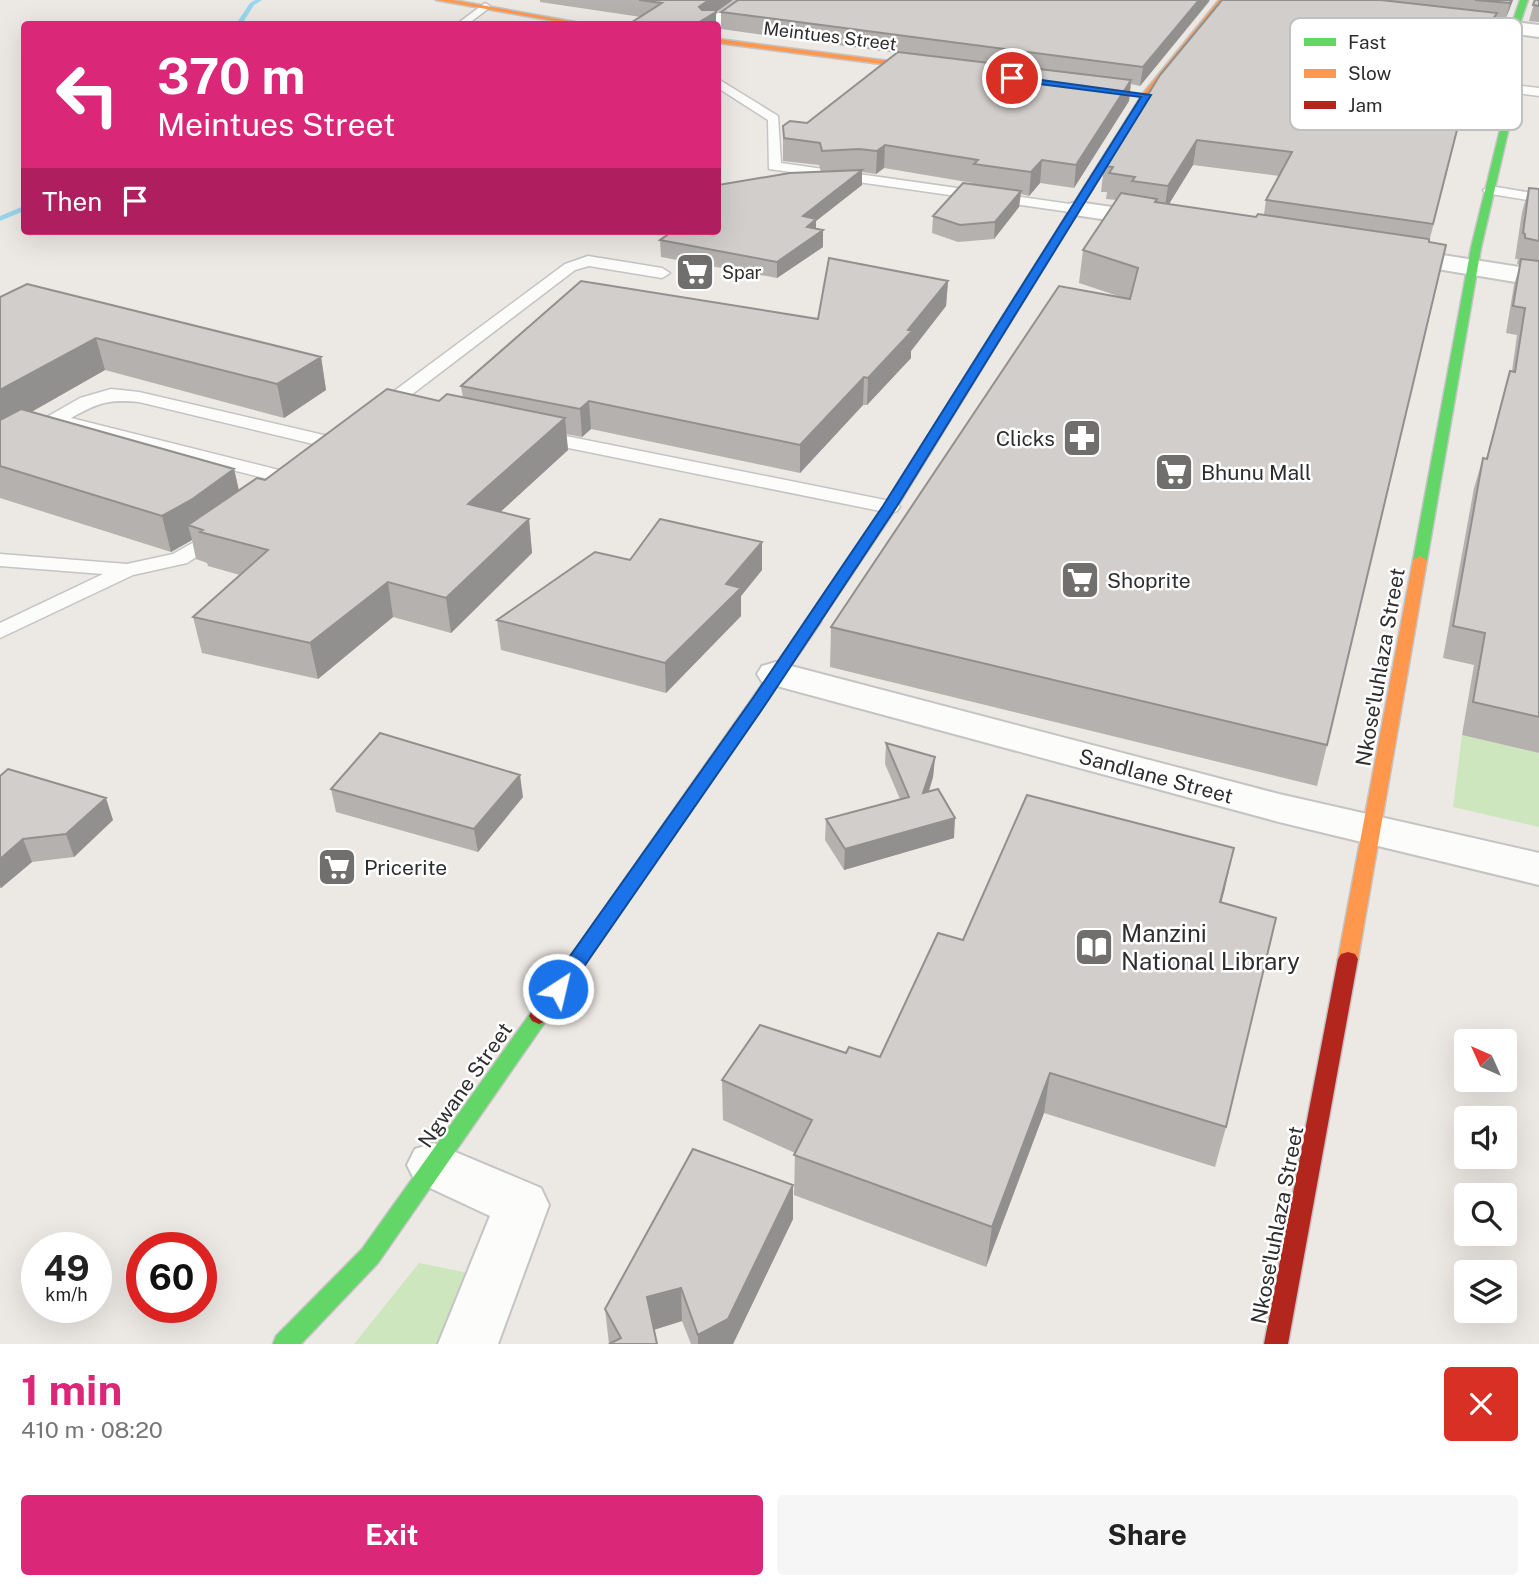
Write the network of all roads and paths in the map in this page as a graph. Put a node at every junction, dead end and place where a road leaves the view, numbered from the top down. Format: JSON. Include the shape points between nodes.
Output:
{"nodes":[{"id":1,"x":440,"y":0,"type":"edge"},
{"id":2,"x":750,"y":0,"type":"edge"},
{"id":3,"x":1223,"y":0,"type":"edge"},
{"id":4,"x":1524,"y":0,"type":"edge"},
{"id":5,"x":485,"y":6,"type":"junction"},
{"id":6,"x":1520,"y":18,"type":"edge"},
{"id":7,"x":466,"y":21,"type":"edge"},
{"id":8,"x":566,"y":21,"type":"edge"},
{"id":9,"x":716,"y":21,"type":"edge"},
{"id":10,"x":721,"y":41,"type":"edge"},
{"id":11,"x":953,"y":71,"type":"edge"},
{"id":12,"x":721,"y":85,"type":"edge"},
{"id":13,"x":1504,"y":130,"type":"edge"},
{"id":14,"x":858,"y":178,"type":"junction"},
{"id":15,"x":790,"y":182,"type":"edge"},
{"id":16,"x":1490,"y":190,"type":"junction"},
{"id":17,"x":1539,"y":198,"type":"edge"},
{"id":18,"x":1077,"y":209,"type":"junction"},
{"id":19,"x":1181,"y":224,"type":"edge"},
{"id":20,"x":1367,"y":252,"type":"edge"},
{"id":21,"x":1472,"y":268,"type":"junction"},
{"id":22,"x":662,"y":273,"type":"dead end"},
{"id":23,"x":1539,"y":278,"type":"edge"},
{"id":24,"x":415,"y":407,"type":"edge"},
{"id":25,"x":54,"y":420,"type":"junction"},
{"id":26,"x":514,"y":432,"type":"edge"},
{"id":27,"x":0,"y":452,"type":"edge"},
{"id":28,"x":292,"y":479,"type":"junction"},
{"id":29,"x":270,"y":496,"type":"edge"},
{"id":30,"x":890,"y":506,"type":"junction"},
{"id":31,"x":236,"y":521,"type":"edge"},
{"id":32,"x":0,"y":560,"type":"edge"},
{"id":33,"x":127,"y":570,"type":"junction"},
{"id":34,"x":0,"y":631,"type":"edge"},
{"id":35,"x":776,"y":674,"type":"junction"},
{"id":36,"x":1372,"y":828,"type":"junction"},
{"id":37,"x":1539,"y":869,"type":"edge"},
{"id":38,"x":434,"y":1165,"type":"junction"},
{"id":39,"x":285,"y":1344,"type":"edge"},
{"id":40,"x":468,"y":1344,"type":"edge"},
{"id":41,"x":1276,"y":1344,"type":"edge"}],
"edges":[{"from":1,"to":5,"type":"main road"},
{"from":2,"to":9,"type":"street"},
{"from":3,"to":18,"type":"main road","name":"Ngwane Street","via":[[1140,94]]},
{"from":4,"to":6,"type":"main road","name":"Nkose'luhlaza Street"},
{"from":5,"to":7,"type":"lane"},
{"from":5,"to":8,"type":"main road"},
{"from":10,"to":11,"type":"main road","name":"Meintues Street"},
{"from":12,"to":14,"type":"lane","via":[[774,119],[774,166]]},
{"from":13,"to":16,"type":"main road","name":"Nkose'luhlaza Street"},
{"from":14,"to":15,"type":"lane"},
{"from":14,"to":18,"type":"lane"},
{"from":16,"to":17,"type":"lane"},
{"from":16,"to":21,"type":"main road","name":"Nkose'luhlaza Street"},
{"from":18,"to":19,"type":"street"},
{"from":18,"to":30,"type":"main road","name":"Ngwane Street"},
{"from":20,"to":21,"type":"street"},
{"from":21,"to":23,"type":"street"},
{"from":21,"to":36,"type":"main road","name":"Nkose'luhlaza Street"},
{"from":22,"to":24,"type":"lane","via":[[589,261],[570,267],[387,405]]},
{"from":25,"to":27,"type":"lane"},
{"from":25,"to":28,"type":"lane"},
{"from":25,"to":28,"type":"lane","via":[[111,394],[344,440]]},
{"from":26,"to":30,"type":"lane"},
{"from":28,"to":29,"type":"lane"},
{"from":30,"to":35,"type":"main road","name":"Ngwane Street"},
{"from":31,"to":33,"type":"lane","via":[[180,559]]},
{"from":32,"to":33,"type":"lane"},
{"from":33,"to":34,"type":"lane"},
{"from":35,"to":36,"type":"street","name":"Sandlane Street","via":[[1265,804]]},
{"from":35,"to":38,"type":"main road","name":"Ngwane Street"},
{"from":36,"to":37,"type":"street","name":"Sandlane Street"},
{"from":36,"to":41,"type":"main road","name":"Nkose'luhlaza Street"},
{"from":38,"to":39,"type":"main road","name":"Ngwane Street","via":[[370,1256]]},
{"from":38,"to":40,"type":"street","via":[[522,1205]]}]}
